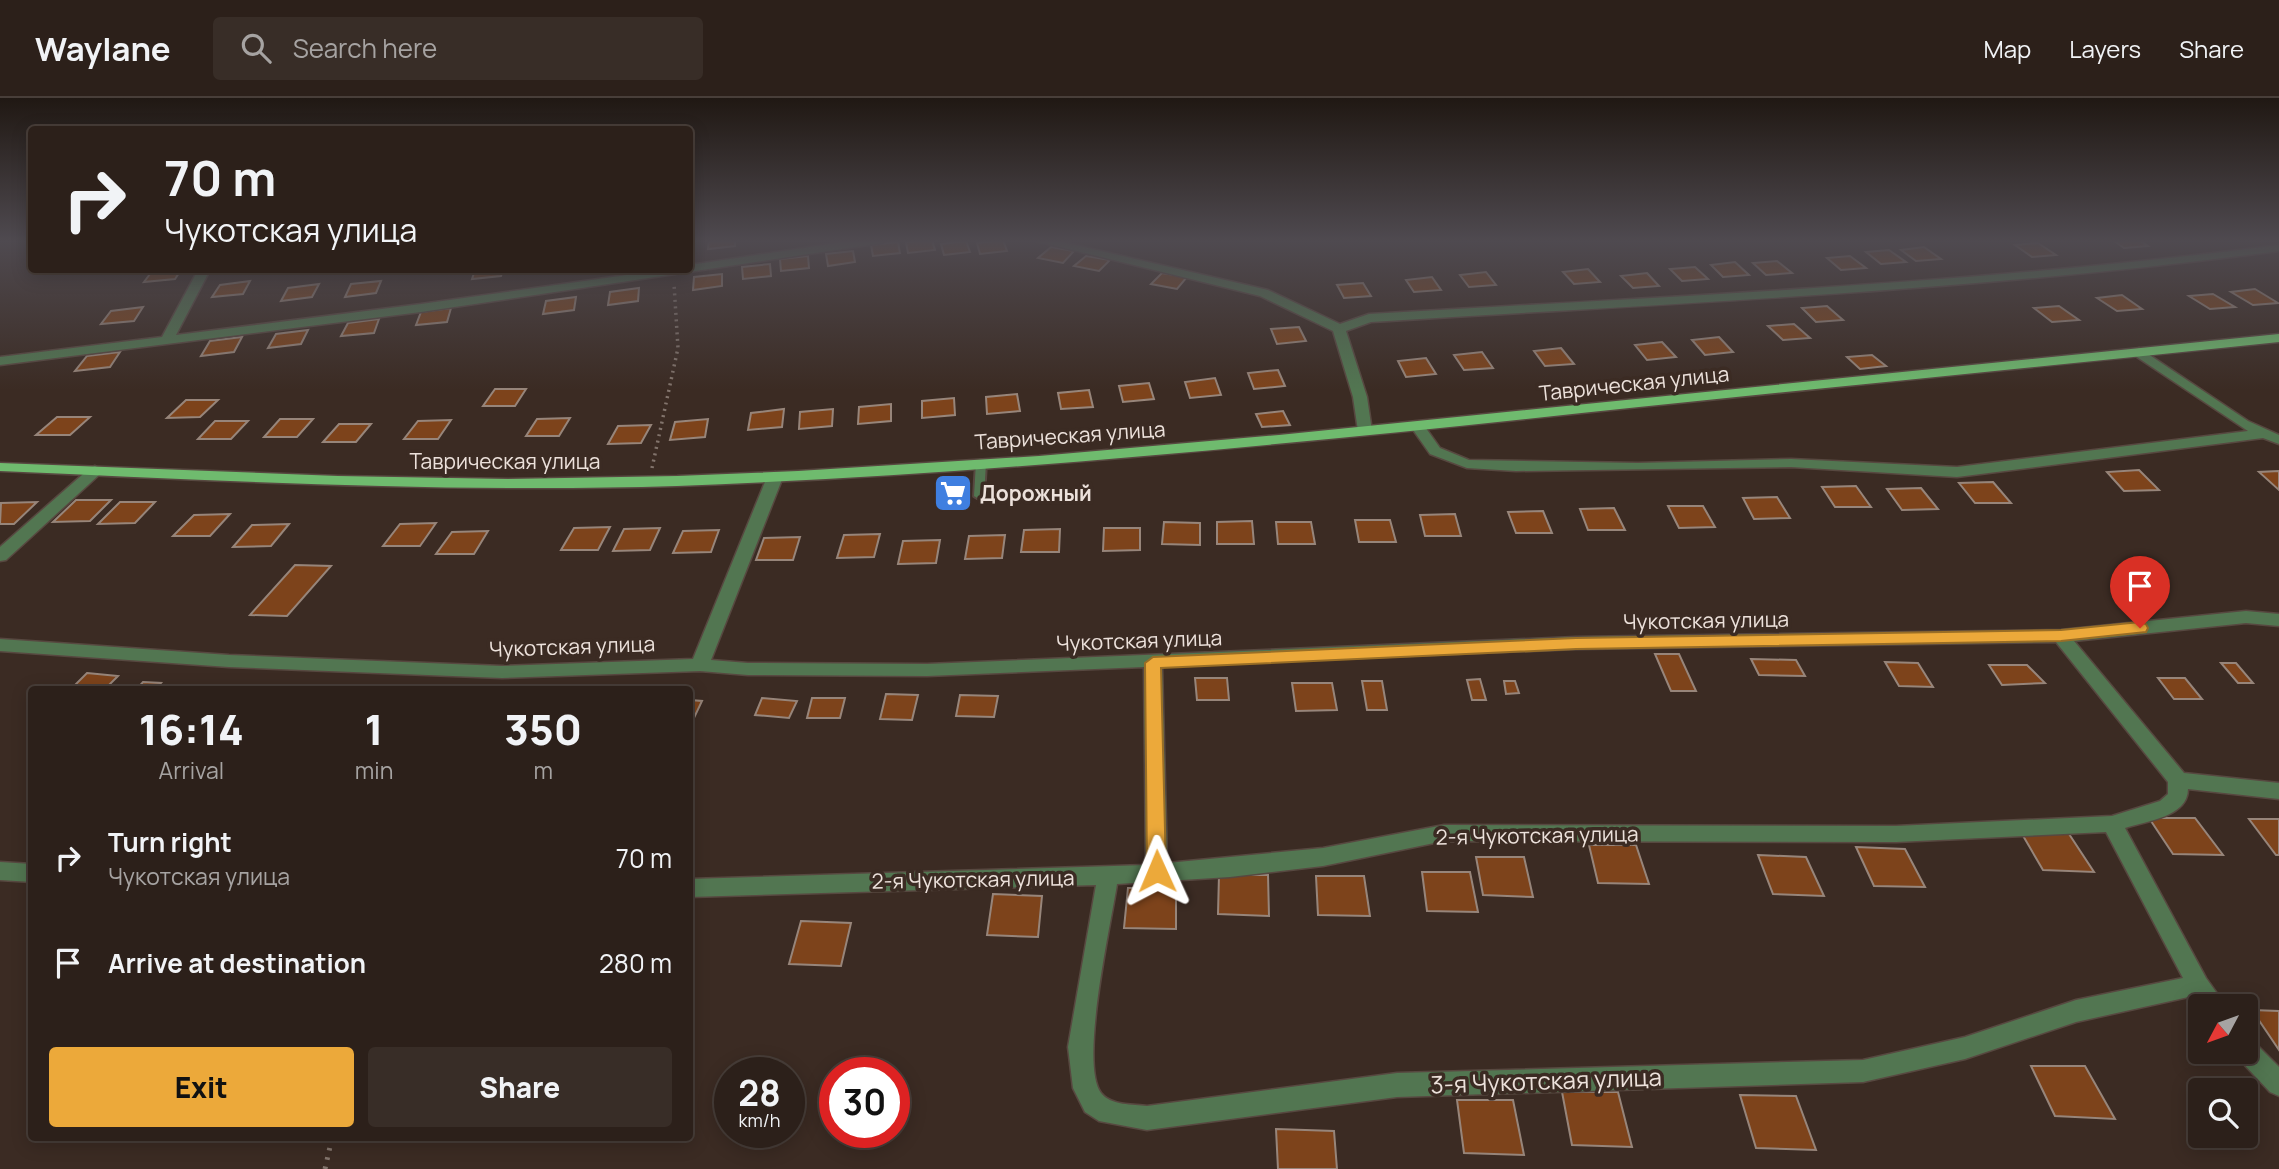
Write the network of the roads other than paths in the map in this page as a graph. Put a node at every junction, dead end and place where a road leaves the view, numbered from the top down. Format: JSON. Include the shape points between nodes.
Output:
{"nodes":[{"id":1,"x":193,"y":290,"type":"edge"},
{"id":2,"x":543,"y":290,"type":"edge"},
{"id":3,"x":1251,"y":290,"type":"edge"},
{"id":4,"x":1823,"y":290,"type":"edge"},
{"id":5,"x":1339,"y":329,"type":"junction"},
{"id":6,"x":168,"y":338,"type":"junction"},
{"id":7,"x":2279,"y":338,"type":"edge"},
{"id":8,"x":2139,"y":352,"type":"junction"},
{"id":9,"x":0,"y":361,"type":"edge"},
{"id":10,"x":1418,"y":427,"type":"junction"},
{"id":11,"x":1365,"y":431,"type":"junction"},
{"id":12,"x":2262,"y":434,"type":"junction"},
{"id":13,"x":2279,"y":440,"type":"edge"},
{"id":14,"x":981,"y":463,"type":"junction"},
{"id":15,"x":0,"y":467,"type":"edge"},
{"id":16,"x":94,"y":471,"type":"junction"},
{"id":17,"x":775,"y":477,"type":"junction"},
{"id":18,"x":979,"y":496,"type":"dead end"},
{"id":19,"x":0,"y":556,"type":"edge"},
{"id":20,"x":2279,"y":620,"type":"edge"},
{"id":21,"x":2061,"y":636,"type":"junction"},
{"id":22,"x":0,"y":645,"type":"edge"},
{"id":23,"x":1153,"y":663,"type":"junction"},
{"id":24,"x":700,"y":665,"type":"junction"},
{"id":25,"x":502,"y":672,"type":"junction"},
{"id":26,"x":496,"y":686,"type":"edge"},
{"id":27,"x":2178,"y":780,"type":"junction"},
{"id":28,"x":2279,"y":791,"type":"edge"},
{"id":29,"x":2112,"y":824,"type":"junction"},
{"id":30,"x":0,"y":871,"type":"edge"},
{"id":31,"x":1157,"y":871,"type":"junction"},
{"id":32,"x":28,"y":873,"type":"edge"},
{"id":33,"x":1108,"y":876,"type":"junction"},
{"id":34,"x":693,"y":888,"type":"edge"},
{"id":35,"x":2199,"y":985,"type":"junction"},
{"id":36,"x":2205,"y":994,"type":"edge"},
{"id":37,"x":2258,"y":1062,"type":"edge"},
{"id":38,"x":2279,"y":1084,"type":"edge"}],
"edges":[{"from":1,"to":6,"type":"street"},
{"from":2,"to":6,"type":"street"},
{"from":3,"to":5,"type":"street"},
{"from":4,"to":5,"type":"street","via":[[1369,318]]},
{"from":5,"to":11,"type":"street","via":[[1360,397]]},
{"from":6,"to":9,"type":"street"},
{"from":7,"to":8,"type":"main road","name":"Таврическая улица"},
{"from":8,"to":10,"type":"main road","name":"Таврическая улица"},
{"from":8,"to":12,"type":"street"},
{"from":10,"to":11,"type":"main road","name":"Таврическая улица"},
{"from":10,"to":12,"type":"street","via":[[1435,451],[1467,464],[1638,467],[1791,463],[1956,472]]},
{"from":11,"to":14,"type":"main road","name":"Таврическая улица"},
{"from":12,"to":13,"type":"street"},
{"from":14,"to":17,"type":"main road","name":"Таврическая улица"},
{"from":14,"to":18,"type":"lane"},
{"from":15,"to":16,"type":"main road","name":"Таврическая улица"},
{"from":16,"to":17,"type":"main road","name":"Таврическая улица","via":[[396,483]]},
{"from":16,"to":19,"type":"street"},
{"from":17,"to":24,"type":"street"},
{"from":20,"to":21,"type":"street","name":"Чукотская улица","via":[[2246,617]]},
{"from":21,"to":23,"type":"street","name":"Чукотская улица","via":[[1576,643]]},
{"from":21,"to":27,"type":"street"},
{"from":22,"to":25,"type":"street","name":"Чукотская улица","via":[[229,661]]},
{"from":23,"to":24,"type":"street","name":"Чукотская улица","via":[[927,670]]},
{"from":23,"to":31,"type":"street"},
{"from":24,"to":25,"type":"street","name":"Чукотская улица"},
{"from":25,"to":26,"type":"street"},
{"from":27,"to":28,"type":"street"},
{"from":27,"to":29,"type":"street","name":"2-я Чукотская улица","via":[[2178,797],[2166,807]]},
{"from":29,"to":31,"type":"street","name":"2-я Чукотская улица","via":[[1895,834],[1444,833],[1322,857]]},
{"from":29,"to":35,"type":"street"},
{"from":30,"to":32,"type":"street"},
{"from":31,"to":33,"type":"street","name":"2-я Чукотская улица"},
{"from":33,"to":34,"type":"street","name":"2-я Чукотская улица"},
{"from":33,"to":35,"type":"street","name":"3-я Чукотская улица","via":[[1080,1047],[1085,1088],[1094,1104],[1108,1113],[1147,1118],[1397,1085],[1863,1071],[1965,1048],[2076,1011]]},
{"from":35,"to":36,"type":"street"},
{"from":37,"to":38,"type":"street"}]}
